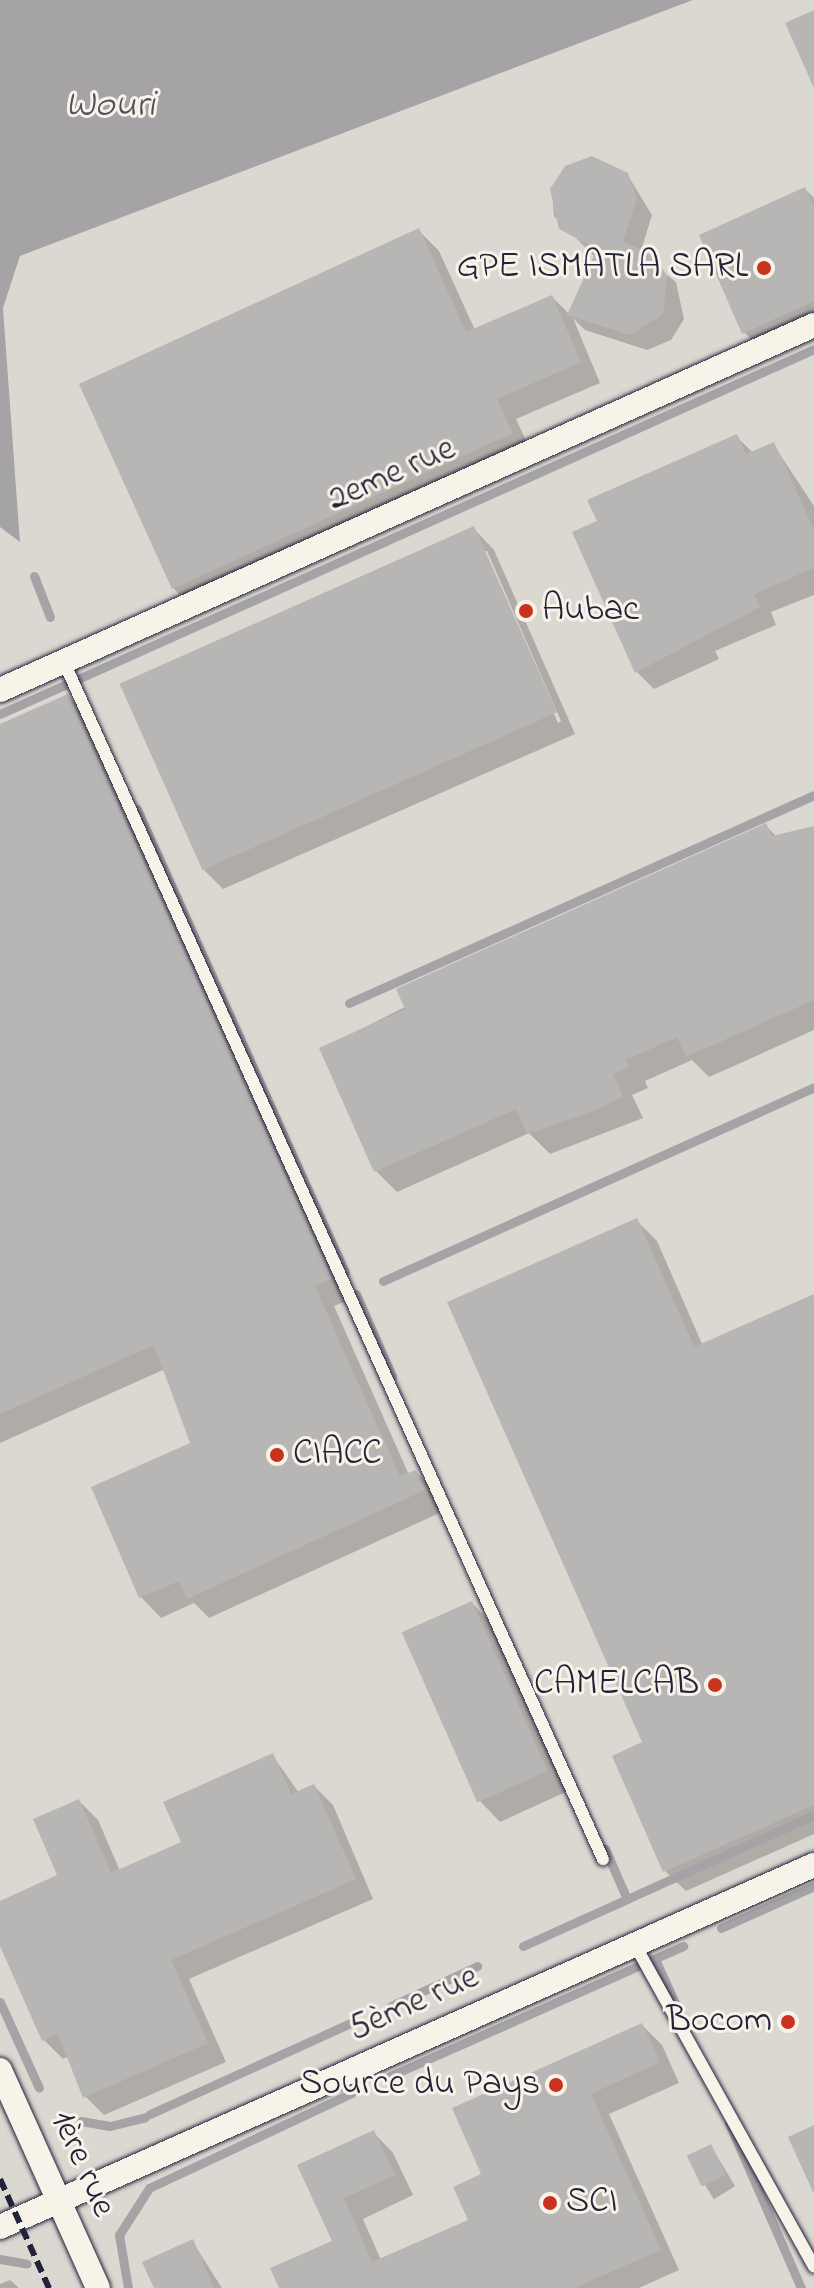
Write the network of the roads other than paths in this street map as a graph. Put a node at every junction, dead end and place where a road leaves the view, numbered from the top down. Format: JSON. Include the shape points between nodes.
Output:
{"nodes":[{"id":1,"x":814,"y":325,"type":"edge"},
{"id":2,"x":64,"y":662,"type":"junction"},
{"id":3,"x":0,"y":690,"type":"edge"},
{"id":4,"x":603,"y":1859,"type":"dead end"},
{"id":5,"x":814,"y":1865,"type":"edge"},
{"id":6,"x":635,"y":1945,"type":"junction"},
{"id":7,"x":0,"y":2070,"type":"edge"},
{"id":8,"x":59,"y":2201,"type":"junction"},
{"id":9,"x":0,"y":2227,"type":"edge"},
{"id":10,"x":814,"y":2266,"type":"edge"},
{"id":11,"x":98,"y":2288,"type":"edge"}],
"edges":[{"from":1,"to":2,"type":"street","name":"2eme rue"},
{"from":2,"to":3,"type":"street","name":"2eme rue"},
{"from":2,"to":4,"type":"lane"},
{"from":5,"to":6,"type":"street","name":"5ème rue"},
{"from":6,"to":8,"type":"street","name":"5ème rue"},
{"from":6,"to":10,"type":"lane"},
{"from":7,"to":8,"type":"street","name":"1ère rue"},
{"from":8,"to":9,"type":"street","name":"5ème rue"},
{"from":8,"to":11,"type":"street","name":"1ère rue"}]}
